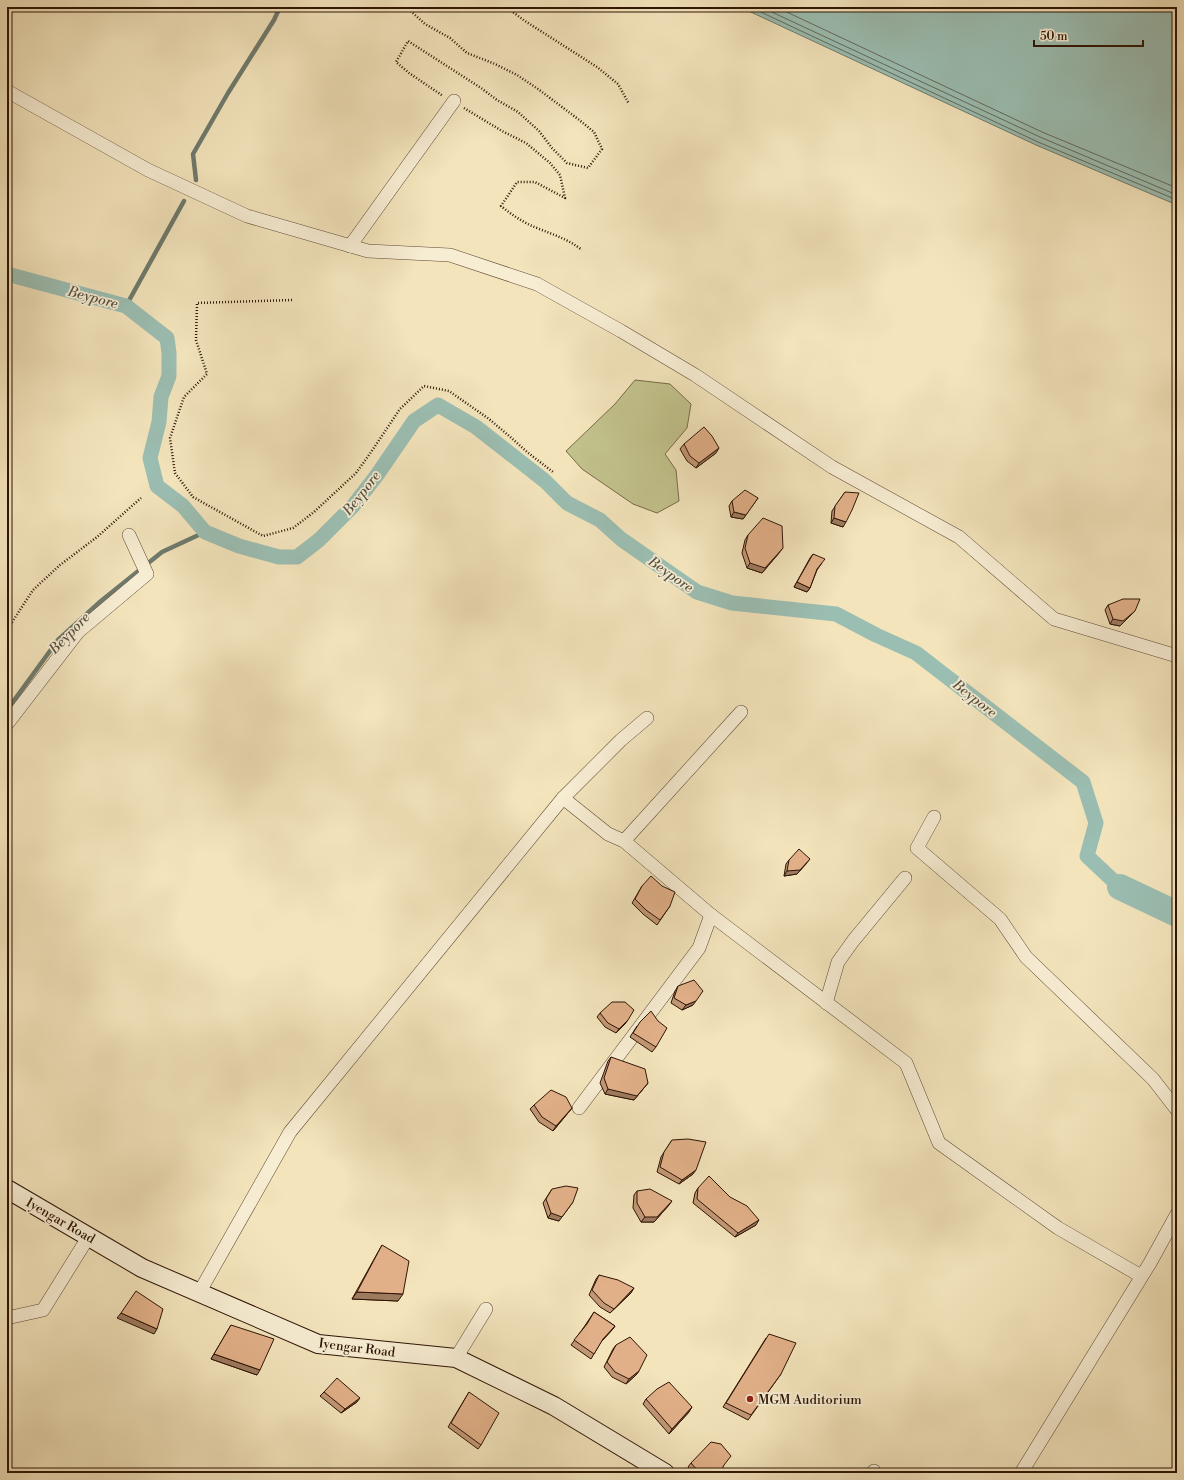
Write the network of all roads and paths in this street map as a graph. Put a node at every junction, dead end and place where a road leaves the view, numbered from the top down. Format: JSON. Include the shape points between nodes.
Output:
{"nodes":[{"id":1,"x":406,"y":7,"type":"edge"},
{"id":2,"x":506,"y":7,"type":"edge"},
{"id":3,"x":7,"y":91,"type":"edge"},
{"id":4,"x":454,"y":102,"type":"junction"},
{"id":5,"x":629,"y":104,"type":"dead end"},
{"id":6,"x":350,"y":246,"type":"junction"},
{"id":7,"x":582,"y":250,"type":"dead end"},
{"id":8,"x":292,"y":300,"type":"dead end"},
{"id":9,"x":553,"y":472,"type":"dead end"},
{"id":10,"x":142,"y":498,"type":"dead end"},
{"id":11,"x":129,"y":535,"type":"dead end"},
{"id":12,"x":7,"y":630,"type":"edge"},
{"id":13,"x":1177,"y":656,"type":"edge"},
{"id":14,"x":741,"y":712,"type":"dead end"},
{"id":15,"x":647,"y":718,"type":"dead end"},
{"id":16,"x":7,"y":724,"type":"edge"},
{"id":17,"x":563,"y":798,"type":"junction"},
{"id":18,"x":934,"y":818,"type":"dead end"},
{"id":19,"x":624,"y":841,"type":"junction"},
{"id":20,"x":905,"y":878,"type":"dead end"},
{"id":21,"x":711,"y":915,"type":"junction"},
{"id":22,"x":826,"y":1003,"type":"junction"},
{"id":23,"x":579,"y":1108,"type":"dead end"},
{"id":24,"x":1177,"y":1110,"type":"edge"},
{"id":25,"x":7,"y":1189,"type":"edge"},
{"id":26,"x":1177,"y":1214,"type":"edge"},
{"id":27,"x":89,"y":1236,"type":"junction"},
{"id":28,"x":1141,"y":1276,"type":"junction"},
{"id":29,"x":199,"y":1293,"type":"junction"},
{"id":30,"x":486,"y":1309,"type":"dead end"},
{"id":31,"x":7,"y":1318,"type":"edge"},
{"id":32,"x":456,"y":1358,"type":"junction"},
{"id":33,"x":665,"y":1473,"type":"edge"},
{"id":34,"x":1021,"y":1473,"type":"edge"}],
"edges":[{"from":1,"to":4,"type":"path","via":[[425,24],[450,38],[467,53],[517,75],[538,89],[594,132],[602,149],[588,168],[567,163],[518,112],[408,41],[396,62],[437,93]]},
{"from":2,"to":5,"type":"path","via":[[597,67],[618,84]]},
{"from":3,"to":6,"type":"street","via":[[148,170],[247,216]]},
{"from":4,"to":6,"type":"street"},
{"from":4,"to":7,"type":"path","via":[[526,143],[560,175],[565,198],[535,182],[517,182],[500,206],[515,217],[572,242]]},
{"from":6,"to":13,"type":"street","via":[[368,251],[450,255],[537,284],[695,375],[832,467],[959,537],[1054,619]]},
{"from":8,"to":9,"type":"path","via":[[197,303],[196,340],[207,374],[184,397],[170,438],[175,473],[193,497],[263,536],[293,528],[356,473],[400,409],[424,386],[449,391],[489,419]]},
{"from":10,"to":12,"type":"path","via":[[60,565],[34,590]]},
{"from":11,"to":16,"type":"street","via":[[147,574],[78,632]]},
{"from":14,"to":19,"type":"street"},
{"from":15,"to":17,"type":"street"},
{"from":17,"to":19,"type":"street","via":[[608,834]]},
{"from":17,"to":29,"type":"street","via":[[290,1132]]},
{"from":18,"to":24,"type":"street","via":[[917,848],[1000,919],[1026,957],[1153,1079]]},
{"from":19,"to":21,"type":"street"},
{"from":20,"to":22,"type":"street","via":[[838,962]]},
{"from":21,"to":22,"type":"street"},
{"from":21,"to":23,"type":"street","via":[[699,948]]},
{"from":22,"to":28,"type":"street","via":[[906,1063],[939,1143],[1058,1228]]},
{"from":25,"to":27,"type":"main road","name":"Iyengar Road"},
{"from":26,"to":28,"type":"street"},
{"from":27,"to":29,"type":"main road","name":"Iyengar Road","via":[[142,1268]]},
{"from":27,"to":31,"type":"street","via":[[43,1310]]},
{"from":28,"to":34,"type":"street"},
{"from":29,"to":32,"type":"main road","name":"Iyengar Road","via":[[318,1344]]},
{"from":30,"to":32,"type":"street"},
{"from":32,"to":33,"type":"main road","name":"Iyengar Road","via":[[554,1406]]}]}
